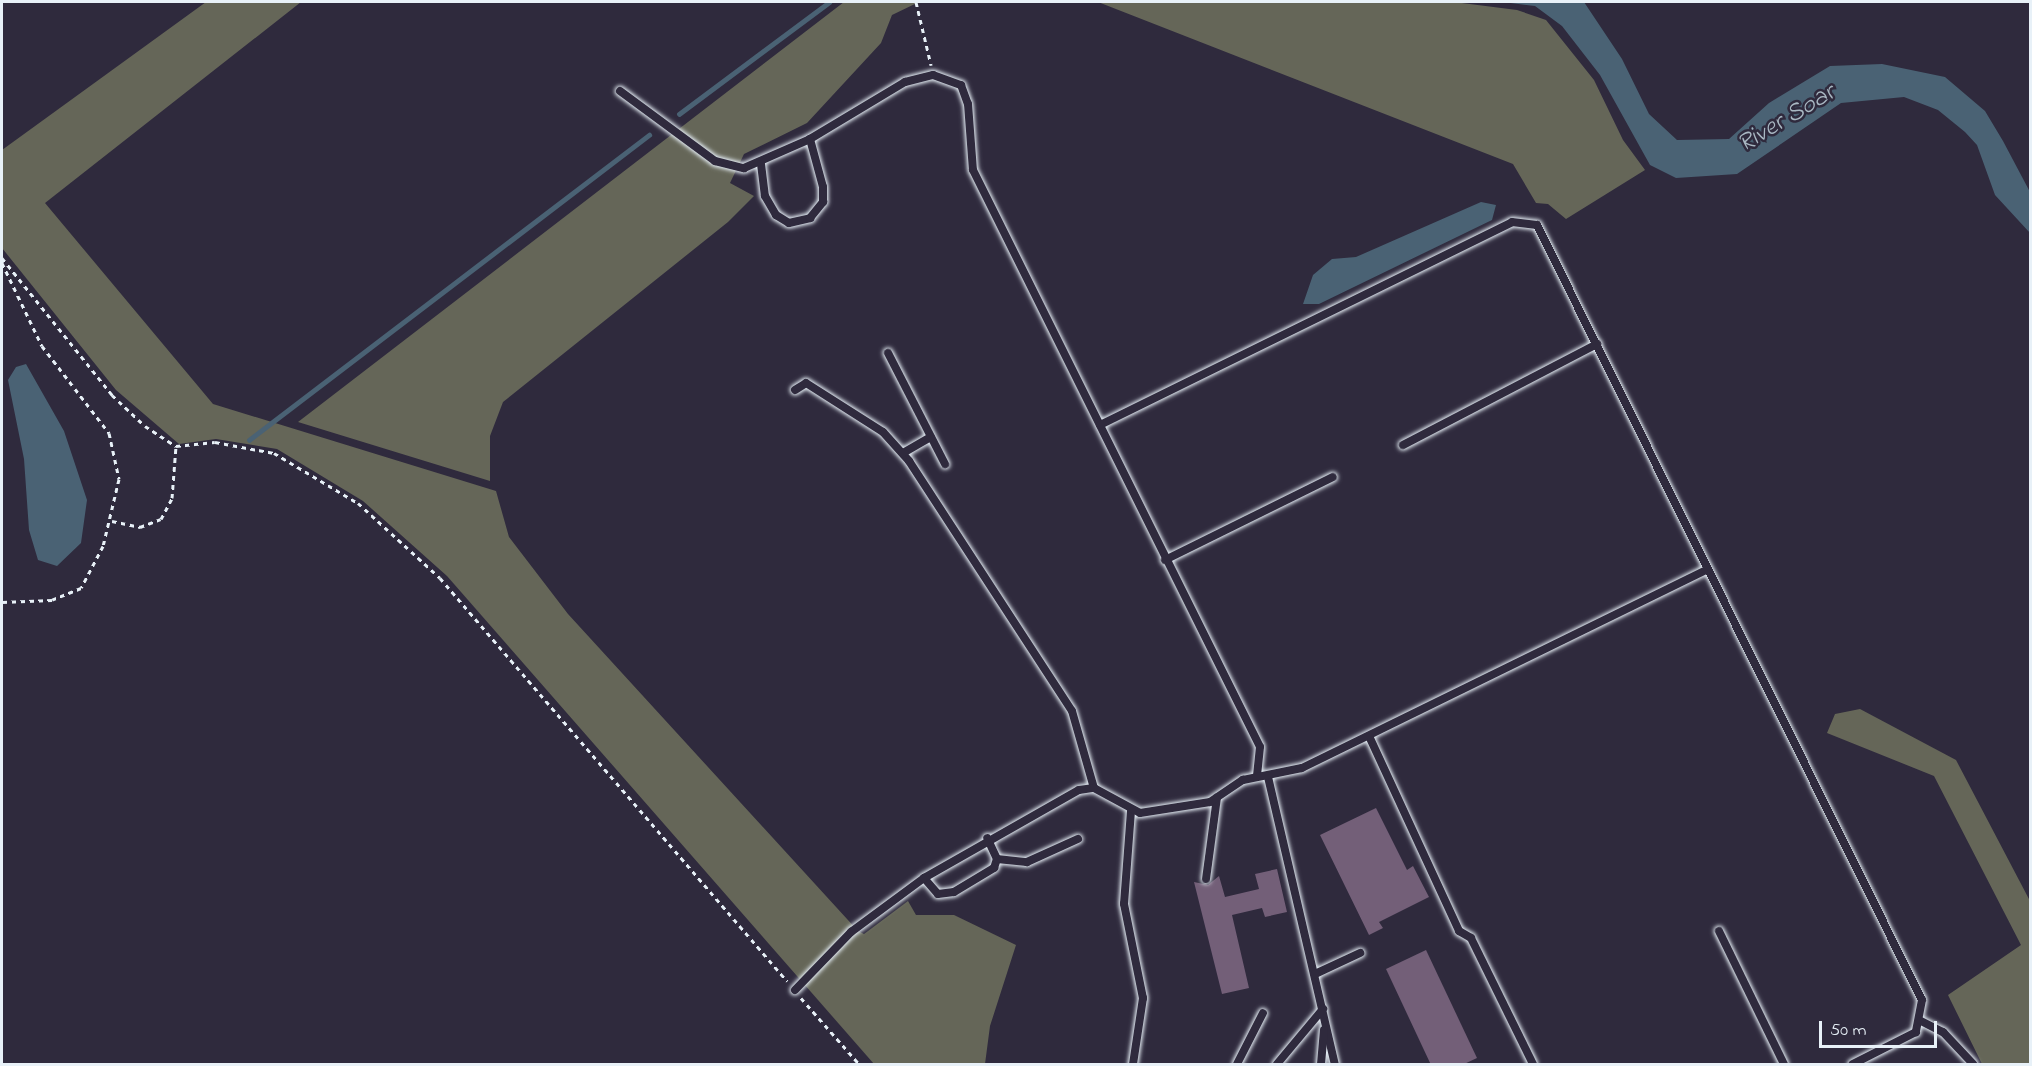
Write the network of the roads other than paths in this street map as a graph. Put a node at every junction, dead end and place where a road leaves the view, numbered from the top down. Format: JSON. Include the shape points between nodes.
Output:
{"nodes":[{"id":1,"x":620,"y":91,"type":"dead end"},
{"id":2,"x":810,"y":139,"type":"junction"},
{"id":3,"x":761,"y":164,"type":"junction"},
{"id":4,"x":1597,"y":344,"type":"junction"},
{"id":5,"x":888,"y":353,"type":"dead end"},
{"id":6,"x":795,"y":390,"type":"dead end"},
{"id":7,"x":1100,"y":425,"type":"junction"},
{"id":8,"x":931,"y":436,"type":"junction"},
{"id":9,"x":1403,"y":445,"type":"dead end"},
{"id":10,"x":903,"y":453,"type":"junction"},
{"id":11,"x":945,"y":464,"type":"dead end"},
{"id":12,"x":1333,"y":477,"type":"dead end"},
{"id":13,"x":1165,"y":560,"type":"junction"},
{"id":14,"x":1706,"y":570,"type":"junction"},
{"id":15,"x":1369,"y":736,"type":"junction"},
{"id":16,"x":1257,"y":776,"type":"junction"},
{"id":17,"x":1268,"y":777,"type":"junction"},
{"id":18,"x":1094,"y":788,"type":"junction"},
{"id":19,"x":1217,"y":798,"type":"junction"},
{"id":20,"x":1131,"y":811,"type":"junction"},
{"id":21,"x":987,"y":838,"type":"junction"},
{"id":22,"x":1078,"y":839,"type":"dead end"},
{"id":23,"x":997,"y":859,"type":"junction"},
{"id":24,"x":924,"y":878,"type":"junction"},
{"id":25,"x":1206,"y":879,"type":"dead end"},
{"id":26,"x":1719,"y":931,"type":"dead end"},
{"id":27,"x":1360,"y":953,"type":"dead end"},
{"id":28,"x":1315,"y":974,"type":"junction"},
{"id":29,"x":795,"y":990,"type":"road end"},
{"id":30,"x":1323,"y":1009,"type":"junction"},
{"id":31,"x":1263,"y":1013,"type":"dead end"},
{"id":32,"x":1921,"y":1022,"type":"junction"},
{"id":33,"x":1325,"y":1024,"type":"junction"},
{"id":34,"x":1133,"y":1065,"type":"edge"},
{"id":35,"x":1237,"y":1065,"type":"edge"},
{"id":36,"x":1276,"y":1065,"type":"edge"},
{"id":37,"x":1321,"y":1065,"type":"edge"},
{"id":38,"x":1335,"y":1065,"type":"edge"},
{"id":39,"x":1533,"y":1065,"type":"edge"},
{"id":40,"x":1784,"y":1065,"type":"edge"},
{"id":41,"x":1853,"y":1065,"type":"edge"},
{"id":42,"x":1973,"y":1065,"type":"edge"}],
"edges":[{"from":1,"to":3,"type":"lane","via":[[715,161],[744,168]]},
{"from":2,"to":3,"type":"lane"},
{"from":2,"to":3,"type":"lane","via":[[823,187],[823,202],[810,218],[789,223],[776,215],[765,196]]},
{"from":2,"to":7,"type":"lane","via":[[905,82],[933,75],[954,79],[967,94],[973,170]]},
{"from":4,"to":7,"type":"lane","via":[[1539,227],[1512,222]]},
{"from":4,"to":9,"type":"lane"},
{"from":4,"to":14,"type":"lane"},
{"from":5,"to":8,"type":"lane"},
{"from":6,"to":10,"type":"lane","via":[[806,383],[883,432]]},
{"from":7,"to":13,"type":"lane"},
{"from":8,"to":10,"type":"lane"},
{"from":8,"to":11,"type":"lane"},
{"from":10,"to":18,"type":"lane","via":[[1072,711]]},
{"from":12,"to":13,"type":"lane"},
{"from":13,"to":16,"type":"lane","via":[[1260,747]]},
{"from":14,"to":15,"type":"lane"},
{"from":14,"to":32,"type":"lane","via":[[1922,1000]]},
{"from":15,"to":17,"type":"lane"},
{"from":15,"to":39,"type":"lane","via":[[1459,931],[1471,938]]},
{"from":16,"to":17,"type":"lane"},
{"from":16,"to":19,"type":"lane"},
{"from":17,"to":28,"type":"lane"},
{"from":18,"to":20,"type":"lane"},
{"from":18,"to":21,"type":"lane","via":[[1079,790]]},
{"from":19,"to":20,"type":"lane","via":[[1170,812]]},
{"from":19,"to":25,"type":"lane"},
{"from":20,"to":34,"type":"lane","via":[[1124,904],[1143,998]]},
{"from":21,"to":23,"type":"lane"},
{"from":21,"to":24,"type":"lane"},
{"from":22,"to":23,"type":"lane","via":[[1027,862]]},
{"from":23,"to":24,"type":"lane","via":[[994,868],[954,892],[938,894]]},
{"from":24,"to":29,"type":"lane","via":[[851,932]]},
{"from":26,"to":40,"type":"lane"},
{"from":27,"to":28,"type":"lane"},
{"from":28,"to":30,"type":"lane"},
{"from":30,"to":33,"type":"lane"},
{"from":30,"to":36,"type":"lane"},
{"from":31,"to":35,"type":"lane"},
{"from":32,"to":41,"type":"lane","via":[[1909,1038]]},
{"from":32,"to":42,"type":"lane","via":[[1953,1041]]},
{"from":33,"to":37,"type":"lane"},
{"from":33,"to":38,"type":"lane"}]}
